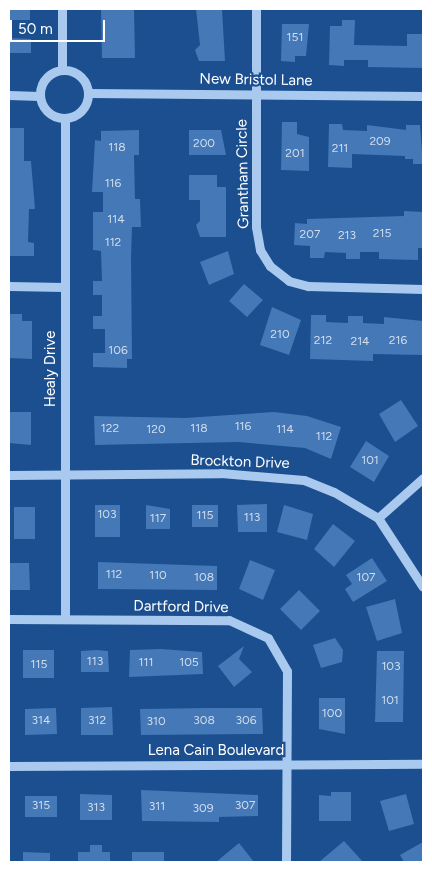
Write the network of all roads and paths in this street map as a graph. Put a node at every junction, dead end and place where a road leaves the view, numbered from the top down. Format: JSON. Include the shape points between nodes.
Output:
{"nodes":[{"id":1,"x":62,"y":9,"type":"edge"},
{"id":2,"x":256,"y":9,"type":"edge"},
{"id":3,"x":62,"y":69,"type":"junction"},
{"id":4,"x":256,"y":92,"type":"junction"},
{"id":5,"x":89,"y":93,"type":"junction"},
{"id":6,"x":9,"y":95,"type":"edge"},
{"id":7,"x":39,"y":96,"type":"junction"},
{"id":8,"x":423,"y":96,"type":"edge"},
{"id":9,"x":65,"y":119,"type":"junction"},
{"id":10,"x":9,"y":286,"type":"edge"},
{"id":11,"x":64,"y":287,"type":"junction"},
{"id":12,"x":423,"y":289,"type":"edge"},
{"id":13,"x":9,"y":475,"type":"edge"},
{"id":14,"x":65,"y":475,"type":"junction"},
{"id":15,"x":423,"y":478,"type":"edge"},
{"id":16,"x":378,"y":518,"type":"junction"},
{"id":17,"x":423,"y":587,"type":"edge"},
{"id":18,"x":9,"y":619,"type":"edge"},
{"id":19,"x":65,"y":619,"type":"junction"},
{"id":20,"x":423,"y":764,"type":"edge"},
{"id":21,"x":288,"y":765,"type":"junction"},
{"id":22,"x":9,"y":766,"type":"edge"},
{"id":23,"x":286,"y":862,"type":"edge"}],
"edges":[{"from":1,"to":3,"type":"street"},
{"from":2,"to":4,"type":"street","name":"Grantham Circle"},
{"from":3,"to":5,"type":"street","via":[[81,76]]},
{"from":3,"to":7,"type":"street","via":[[45,78]]},
{"from":4,"to":5,"type":"street","name":"New Bristol Lane"},
{"from":4,"to":8,"type":"street","name":"New Bristol Lane"},
{"from":4,"to":12,"type":"street","name":"Grantham Circle","via":[[256,227],[260,250],[270,266],[289,281],[308,286]]},
{"from":5,"to":9,"type":"street","via":[[82,111]]},
{"from":6,"to":7,"type":"street"},
{"from":7,"to":9,"type":"street","via":[[47,113]]},
{"from":9,"to":11,"type":"street","name":"Healy Drive"},
{"from":10,"to":11,"type":"street"},
{"from":11,"to":14,"type":"street","name":"Healy Drive"},
{"from":13,"to":14,"type":"street","name":"Brockton Drive"},
{"from":14,"to":16,"type":"street","name":"Brockton Drive","via":[[273,474],[304,480],[334,492]]},
{"from":14,"to":19,"type":"street","name":"Healy Drive"},
{"from":15,"to":16,"type":"street"},
{"from":16,"to":17,"type":"street","name":"Brockton Drive"},
{"from":18,"to":19,"type":"street","name":"Dartford Drive"},
{"from":19,"to":21,"type":"street","name":"Dartford Drive","via":[[229,620],[268,638],[287,671]]},
{"from":20,"to":21,"type":"street","name":"Lena Cain Boulevard"},
{"from":21,"to":22,"type":"street","name":"Lena Cain Boulevard"},
{"from":21,"to":23,"type":"street","name":"Dartford Drive"}]}
